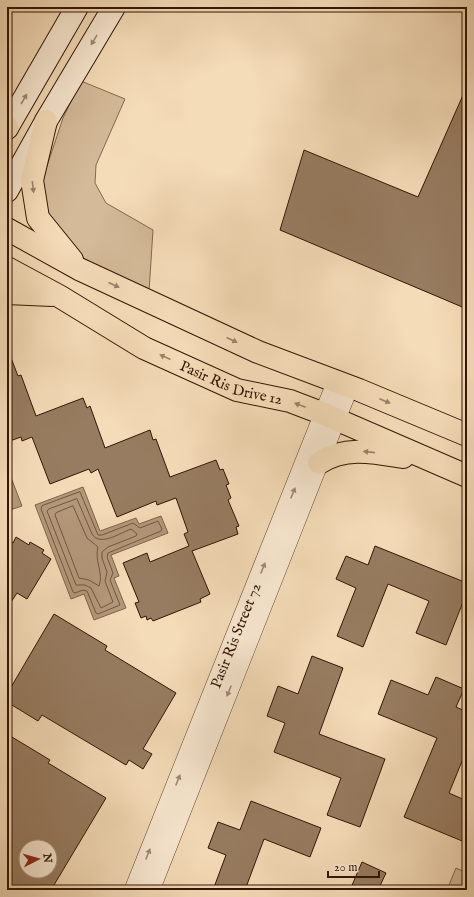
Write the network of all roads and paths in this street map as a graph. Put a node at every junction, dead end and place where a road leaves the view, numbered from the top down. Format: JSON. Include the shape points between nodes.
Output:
{"nodes":[{"id":1,"x":78,"y":7,"type":"edge"},
{"id":2,"x":114,"y":7,"type":"edge"},
{"id":3,"x":46,"y":121,"type":"junction"},
{"id":4,"x":7,"y":128,"type":"edge"},
{"id":5,"x":7,"y":191,"type":"edge"},
{"id":6,"x":7,"y":229,"type":"edge"},
{"id":7,"x":7,"y":268,"type":"edge"},
{"id":8,"x":79,"y":269,"type":"junction"},
{"id":9,"x":7,"y":293,"type":"edge"},
{"id":10,"x":59,"y":296,"type":"junction"},
{"id":11,"x":343,"y":384,"type":"junction"},
{"id":12,"x":330,"y":417,"type":"junction"},
{"id":13,"x":467,"y":435,"type":"edge"},
{"id":14,"x":435,"y":462,"type":"junction"},
{"id":15,"x":319,"y":463,"type":"junction"},
{"id":16,"x":467,"y":476,"type":"edge"},
{"id":17,"x":134,"y":890,"type":"edge"},
{"id":18,"x":150,"y":890,"type":"edge"}],
"edges":[{"from":4,"to":1,"type":"main road","one_way":true},
{"from":2,"to":3,"type":"main road","one_way":true},
{"from":3,"to":5,"type":"main road"},
{"from":3,"to":8,"type":"main road","one_way":true,"via":[[32,180],[36,210],[38,218]]},
{"from":6,"to":8,"type":"main road"},
{"from":7,"to":10,"type":"main road","name":"Pasir Ris Drive 12"},
{"from":8,"to":11,"type":"main road","one_way":true,"via":[[258,352]]},
{"from":9,"to":10,"type":"main road"},
{"from":12,"to":10,"type":"main road","name":"Pasir Ris Drive 12","one_way":true,"via":[[290,401],[237,390],[144,348]]},
{"from":11,"to":12,"type":"street","name":"Pasir Ris Street 72"},
{"from":11,"to":13,"type":"main road","one_way":true},
{"from":12,"to":14,"type":"main road","name":"Pasir Ris Drive 12"},
{"from":12,"to":15,"type":"street","name":"Pasir Ris Street 72"},
{"from":17,"to":12,"type":"street","name":"Pasir Ris Street 72","one_way":true},
{"from":14,"to":15,"type":"main road","one_way":true,"via":[[365,451],[341,452]]},
{"from":14,"to":16,"type":"main road","name":"Pasir Ris Drive 12"},
{"from":15,"to":18,"type":"street","name":"Pasir Ris Street 72","one_way":true}]}
